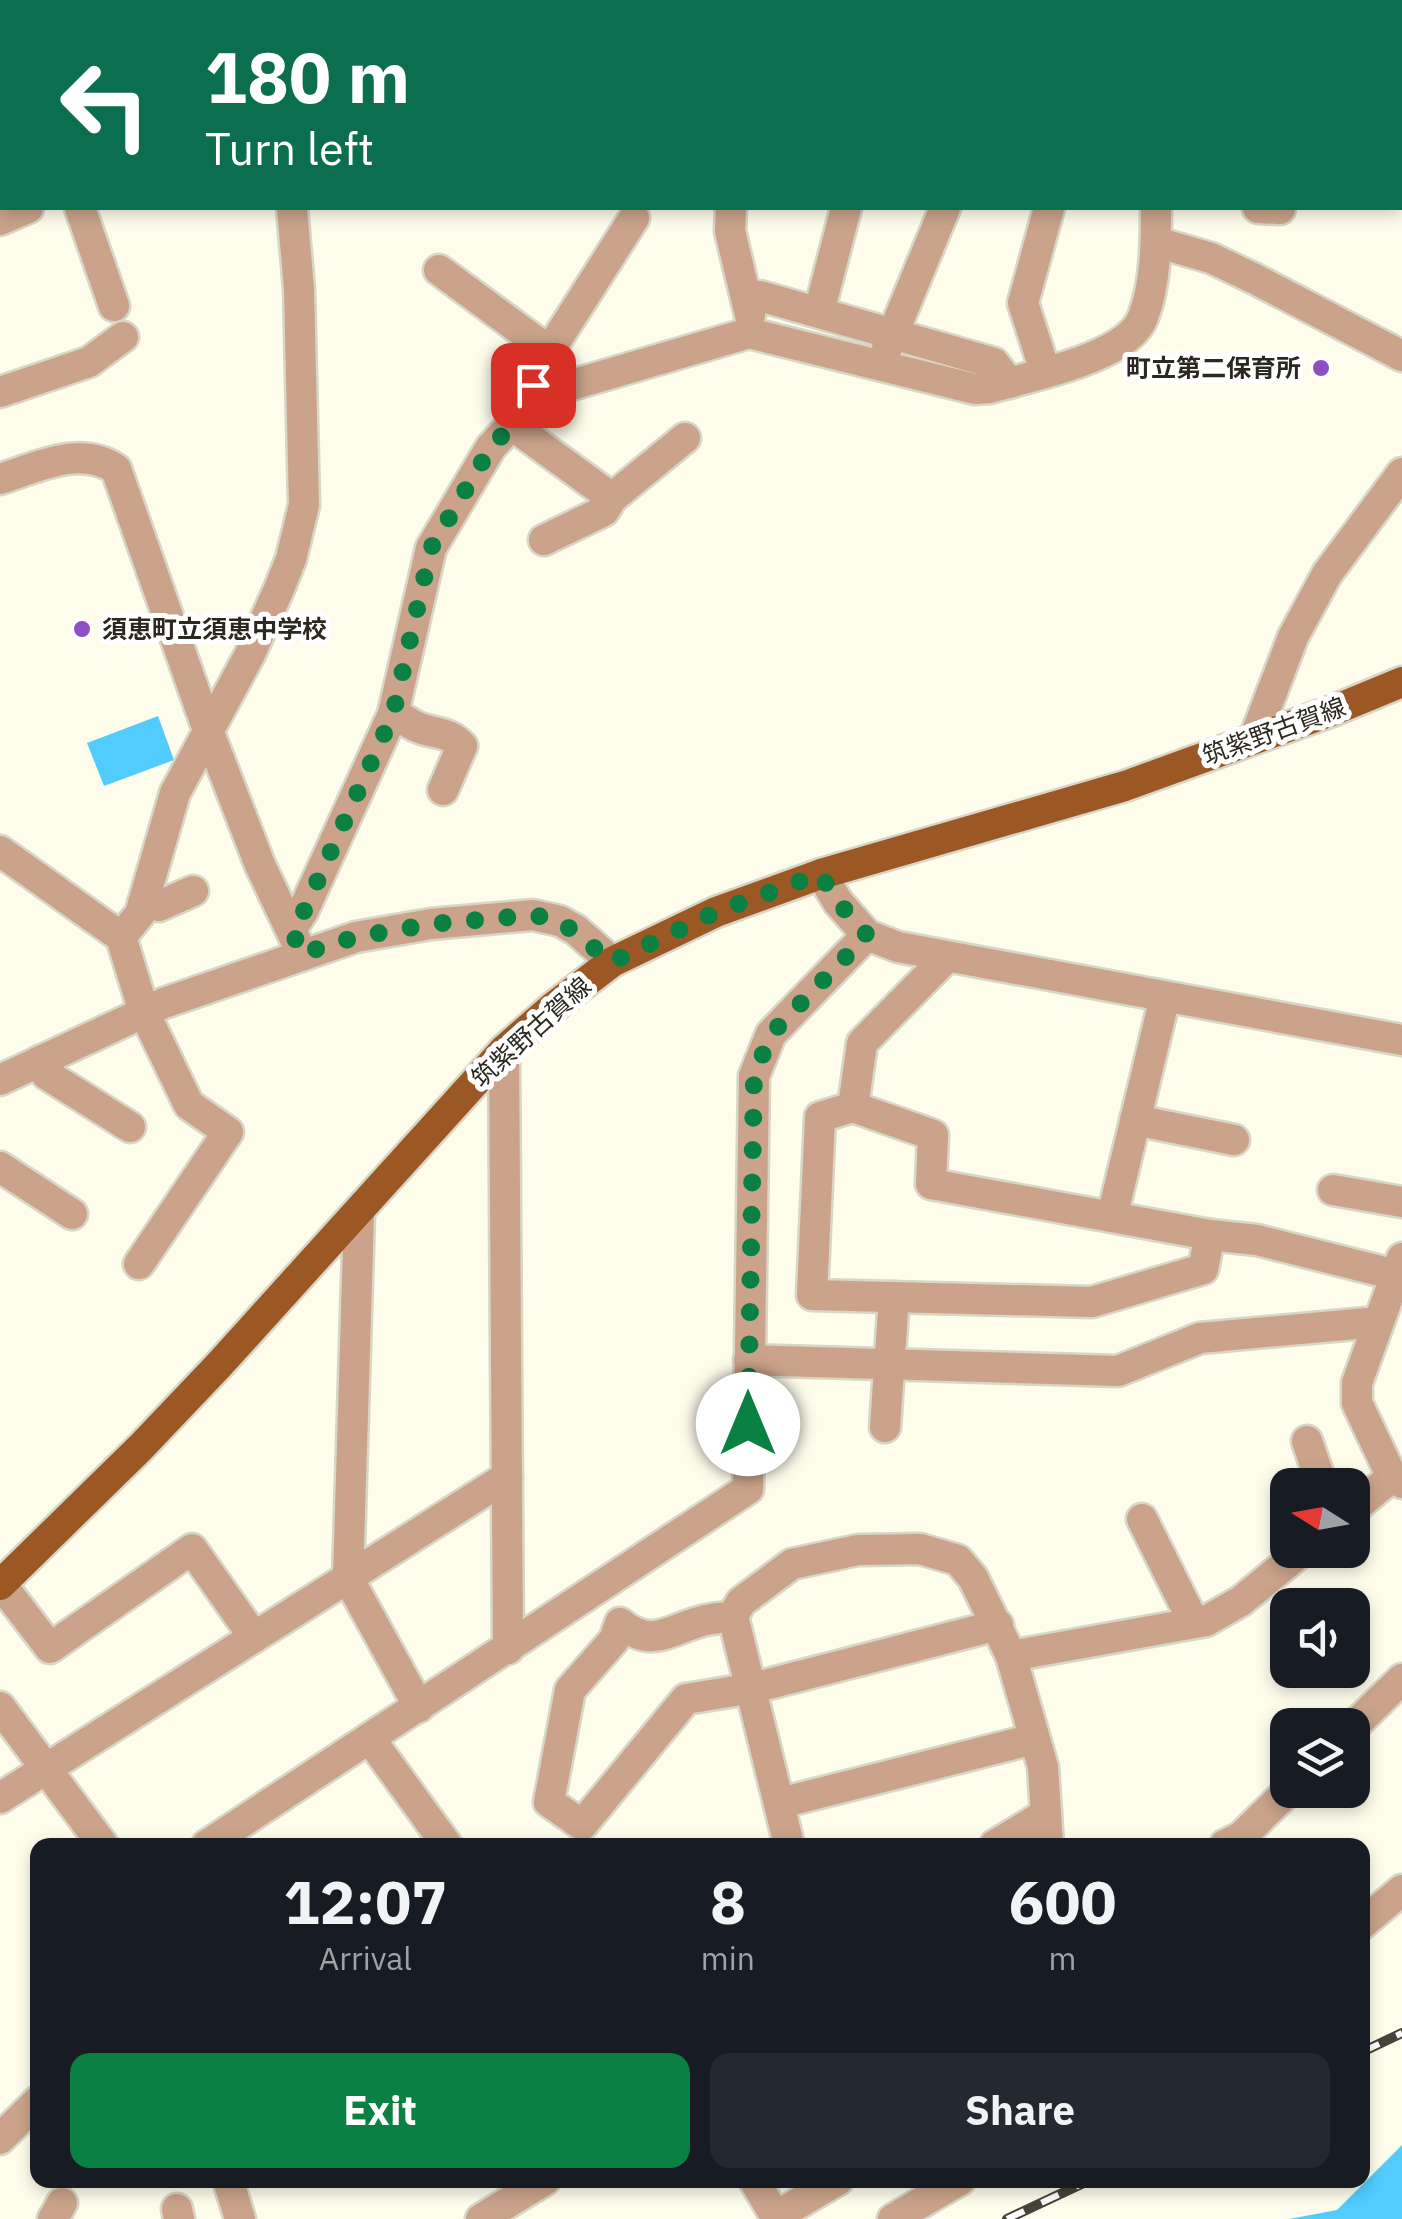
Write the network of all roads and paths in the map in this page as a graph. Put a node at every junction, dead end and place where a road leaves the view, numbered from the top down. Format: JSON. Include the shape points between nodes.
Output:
{"nodes":[{"id":1,"x":23,"y":210,"type":"edge"},
{"id":2,"x":81,"y":210,"type":"edge"},
{"id":3,"x":292,"y":210,"type":"edge"},
{"id":4,"x":731,"y":210,"type":"edge"},
{"id":5,"x":845,"y":210,"type":"edge"},
{"id":6,"x":944,"y":210,"type":"edge"},
{"id":7,"x":1048,"y":210,"type":"edge"},
{"id":8,"x":1156,"y":210,"type":"edge"},
{"id":9,"x":634,"y":218,"type":"dead end"},
{"id":10,"x":0,"y":220,"type":"edge"},
{"id":11,"x":1156,"y":242,"type":"junction"},
{"id":12,"x":439,"y":270,"type":"dead end"},
{"id":13,"x":747,"y":298,"type":"junction"},
{"id":14,"x":114,"y":306,"type":"dead end"},
{"id":15,"x":819,"y":312,"type":"junction"},
{"id":16,"x":894,"y":332,"type":"junction"},
{"id":17,"x":749,"y":333,"type":"junction"},
{"id":18,"x":123,"y":337,"type":"dead end"},
{"id":19,"x":549,"y":352,"type":"junction"},
{"id":20,"x":1402,"y":356,"type":"edge"},
{"id":21,"x":880,"y":366,"type":"junction"},
{"id":22,"x":1045,"y":371,"type":"junction"},
{"id":23,"x":1008,"y":382,"type":"junction"},
{"id":24,"x":0,"y":392,"type":"edge"},
{"id":25,"x":534,"y":402,"type":"junction"},
{"id":26,"x":512,"y":425,"type":"junction"},
{"id":27,"x":685,"y":438,"type":"dead end"},
{"id":28,"x":1402,"y":473,"type":"edge"},
{"id":29,"x":0,"y":479,"type":"edge"},
{"id":30,"x":612,"y":498,"type":"junction"},
{"id":31,"x":544,"y":540,"type":"dead end"},
{"id":32,"x":1402,"y":682,"type":"edge"},
{"id":33,"x":393,"y":714,"type":"junction"},
{"id":34,"x":208,"y":732,"type":"junction"},
{"id":35,"x":1254,"y":739,"type":"junction"},
{"id":36,"x":444,"y":790,"type":"dead end"},
{"id":37,"x":0,"y":851,"type":"edge"},
{"id":38,"x":820,"y":874,"type":"junction"},
{"id":39,"x":193,"y":892,"type":"dead end"},
{"id":40,"x":144,"y":902,"type":"junction"},
{"id":41,"x":867,"y":935,"type":"junction"},
{"id":42,"x":121,"y":937,"type":"junction"},
{"id":43,"x":296,"y":941,"type":"junction"},
{"id":44,"x":612,"y":962,"type":"junction"},
{"id":45,"x":942,"y":962,"type":"dead end"},
{"id":46,"x":1165,"y":997,"type":"junction"},
{"id":47,"x":144,"y":1012,"type":"junction"},
{"id":48,"x":1402,"y":1040,"type":"edge"},
{"id":49,"x":504,"y":1050,"type":"junction"},
{"id":50,"x":40,"y":1061,"type":"junction"},
{"id":51,"x":0,"y":1080,"type":"edge"},
{"id":52,"x":853,"y":1107,"type":"junction"},
{"id":53,"x":1136,"y":1120,"type":"junction"},
{"id":54,"x":130,"y":1126,"type":"dead end"},
{"id":55,"x":1234,"y":1140,"type":"dead end"},
{"id":56,"x":0,"y":1167,"type":"edge"},
{"id":57,"x":1333,"y":1190,"type":"dead end"},
{"id":58,"x":1402,"y":1202,"type":"edge"},
{"id":59,"x":72,"y":1214,"type":"dead end"},
{"id":60,"x":359,"y":1214,"type":"junction"},
{"id":61,"x":1112,"y":1217,"type":"junction"},
{"id":62,"x":1210,"y":1235,"type":"junction"},
{"id":63,"x":139,"y":1264,"type":"dead end"},
{"id":64,"x":1399,"y":1266,"type":"edge"},
{"id":65,"x":894,"y":1297,"type":"junction"},
{"id":66,"x":1378,"y":1322,"type":"junction"},
{"id":67,"x":748,"y":1360,"type":"junction"},
{"id":68,"x":890,"y":1364,"type":"junction"},
{"id":69,"x":885,"y":1427,"type":"dead end"},
{"id":70,"x":1308,"y":1441,"type":"dead end"},
{"id":71,"x":1317,"y":1468,"type":"edge"},
{"id":72,"x":507,"y":1476,"type":"junction"},
{"id":73,"x":1397,"y":1480,"type":"edge"},
{"id":74,"x":1370,"y":1498,"type":"edge"},
{"id":75,"x":1142,"y":1520,"type":"dead end"},
{"id":76,"x":1282,"y":1568,"type":"edge"},
{"id":77,"x":348,"y":1578,"type":"junction"},
{"id":78,"x":0,"y":1584,"type":"edge"},
{"id":79,"x":595,"y":1591,"type":"junction"},
{"id":80,"x":733,"y":1616,"type":"junction"},
{"id":81,"x":620,"y":1623,"type":"junction"},
{"id":82,"x":1194,"y":1623,"type":"junction"},
{"id":83,"x":998,"y":1625,"type":"junction"},
{"id":84,"x":254,"y":1637,"type":"junction"},
{"id":85,"x":508,"y":1650,"type":"junction"},
{"id":86,"x":1012,"y":1656,"type":"junction"},
{"id":87,"x":1402,"y":1679,"type":"edge"},
{"id":88,"x":752,"y":1688,"type":"junction"},
{"id":89,"x":0,"y":1707,"type":"edge"},
{"id":90,"x":419,"y":1707,"type":"junction"},
{"id":91,"x":1370,"y":1710,"type":"edge"},
{"id":92,"x":1034,"y":1738,"type":"junction"},
{"id":93,"x":370,"y":1739,"type":"junction"},
{"id":94,"x":48,"y":1768,"type":"junction"},
{"id":95,"x":0,"y":1798,"type":"edge"},
{"id":96,"x":780,"y":1802,"type":"junction"},
{"id":97,"x":1271,"y":1808,"type":"edge"},
{"id":98,"x":1047,"y":1830,"type":"edge"},
{"id":99,"x":97,"y":1838,"type":"edge"},
{"id":100,"x":218,"y":1838,"type":"edge"},
{"id":101,"x":441,"y":1838,"type":"edge"},
{"id":102,"x":788,"y":1838,"type":"edge"},
{"id":103,"x":1019,"y":1838,"type":"edge"},
{"id":104,"x":1239,"y":1838,"type":"edge"},
{"id":105,"x":1402,"y":1890,"type":"edge"},
{"id":106,"x":1370,"y":1917,"type":"edge"},
{"id":107,"x":30,"y":2109,"type":"edge"},
{"id":108,"x":0,"y":2140,"type":"edge"},
{"id":109,"x":231,"y":2188,"type":"edge"},
{"id":110,"x":532,"y":2188,"type":"edge"},
{"id":111,"x":759,"y":2188,"type":"edge"},
{"id":112,"x":825,"y":2188,"type":"edge"},
{"id":113,"x":943,"y":2188,"type":"edge"},
{"id":114,"x":776,"y":2218,"type":"edge"},
{"id":115,"x":240,"y":2219,"type":"edge"},
{"id":116,"x":481,"y":2219,"type":"edge"},
{"id":117,"x":893,"y":2219,"type":"edge"}],
"edges":[{"from":1,"to":10,"type":"street"},
{"from":2,"to":14,"type":"street"},
{"from":3,"to":34,"type":"street","via":[[304,505],[279,589]]},
{"from":4,"to":13,"type":"street"},
{"from":5,"to":15,"type":"street"},
{"from":6,"to":16,"type":"street"},
{"from":7,"to":22,"type":"street","via":[[1023,304]]},
{"from":8,"to":11,"type":"street"},
{"from":9,"to":19,"type":"street"},
{"from":11,"to":20,"type":"street","via":[[1255,278]]},
{"from":11,"to":22,"type":"street","via":[[1143,319],[1132,334],[1114,349]]},
{"from":12,"to":19,"type":"street"},
{"from":13,"to":15,"type":"street"},
{"from":13,"to":17,"type":"street"},
{"from":15,"to":16,"type":"street"},
{"from":16,"to":21,"type":"street"},
{"from":16,"to":23,"type":"street","via":[[994,362]]},
{"from":17,"to":21,"type":"street"},
{"from":17,"to":25,"type":"street"},
{"from":18,"to":24,"type":"street","via":[[88,362]]},
{"from":19,"to":25,"type":"street","via":[[533,385]]},
{"from":21,"to":23,"type":"street","via":[[976,389]]},
{"from":22,"to":23,"type":"street"},
{"from":25,"to":26,"type":"street"},
{"from":26,"to":30,"type":"street"},
{"from":26,"to":33,"type":"street","via":[[491,447],[431,548]]},
{"from":27,"to":30,"type":"street"},
{"from":28,"to":35,"type":"street","via":[[1326,574]]},
{"from":29,"to":34,"type":"street","via":[[79,456],[116,469]]},
{"from":30,"to":31,"type":"street","via":[[604,510]]},
{"from":32,"to":35,"type":"main road","name":"筑紫野古賀線"},
{"from":33,"to":36,"type":"street","via":[[452,735],[462,746]]},
{"from":33,"to":43,"type":"street"},
{"from":34,"to":40,"type":"street","via":[[175,793]]},
{"from":34,"to":43,"type":"street"},
{"from":35,"to":38,"type":"main road","name":"筑紫野古賀線","via":[[1125,786]]},
{"from":37,"to":42,"type":"street"},
{"from":38,"to":41,"type":"street"},
{"from":38,"to":44,"type":"main road","name":"筑紫野古賀線","via":[[700,919]]},
{"from":39,"to":40,"type":"street","via":[[160,906]]},
{"from":40,"to":42,"type":"street"},
{"from":41,"to":46,"type":"street","via":[[898,947]]},
{"from":41,"to":67,"type":"street","via":[[771,1034],[754,1076]]},
{"from":42,"to":47,"type":"street"},
{"from":43,"to":44,"type":"street","via":[[534,915],[560,921]]},
{"from":43,"to":47,"type":"street"},
{"from":44,"to":49,"type":"main road","name":"筑紫野古賀線"},
{"from":45,"to":52,"type":"street","via":[[862,1043]]},
{"from":46,"to":48,"type":"street"},
{"from":46,"to":53,"type":"street"},
{"from":47,"to":50,"type":"street"},
{"from":47,"to":63,"type":"street","via":[[189,1105],[228,1132]]},
{"from":49,"to":60,"type":"main road","name":"筑紫野古賀線"},
{"from":49,"to":72,"type":"street"},
{"from":50,"to":51,"type":"street"},
{"from":50,"to":54,"type":"street","via":[[46,1074]]},
{"from":52,"to":61,"type":"street","via":[[932,1135],[931,1184]]},
{"from":52,"to":65,"type":"street","via":[[820,1116],[812,1295]]},
{"from":53,"to":55,"type":"street"},
{"from":53,"to":61,"type":"street"},
{"from":56,"to":59,"type":"street"},
{"from":57,"to":58,"type":"street"},
{"from":60,"to":77,"type":"street"},
{"from":60,"to":78,"type":"main road","name":"筑紫野古賀線","via":[[140,1447]]},
{"from":61,"to":62,"type":"street"},
{"from":62,"to":64,"type":"street"},
{"from":62,"to":65,"type":"street","via":[[1203,1270],[1092,1302]]},
{"from":64,"to":66,"type":"street"},
{"from":65,"to":68,"type":"street"},
{"from":66,"to":68,"type":"street","via":[[1200,1338],[1118,1370]]},
{"from":66,"to":73,"type":"street","via":[[1357,1383],[1357,1403]]},
{"from":67,"to":68,"type":"street"},
{"from":67,"to":79,"type":"street","via":[[748,1489]]},
{"from":68,"to":69,"type":"street"},
{"from":70,"to":71,"type":"street"},
{"from":72,"to":77,"type":"street"},
{"from":72,"to":85,"type":"street"},
{"from":73,"to":74,"type":"street"},
{"from":75,"to":82,"type":"street"},
{"from":76,"to":82,"type":"street","via":[[1241,1601]]},
{"from":77,"to":84,"type":"street"},
{"from":77,"to":90,"type":"street"},
{"from":78,"to":84,"type":"street","via":[[50,1648],[192,1549]]},
{"from":79,"to":81,"type":"street"},
{"from":79,"to":85,"type":"street"},
{"from":80,"to":81,"type":"street","via":[[657,1638]]},
{"from":80,"to":83,"type":"street","via":[[741,1602],[792,1564],[858,1550],[920,1549],[958,1560]]},
{"from":80,"to":88,"type":"street"},
{"from":81,"to":88,"type":"street","via":[[614,1640],[570,1690],[549,1802],[582,1826],[686,1698]]},
{"from":82,"to":86,"type":"street"},
{"from":83,"to":86,"type":"street"},
{"from":83,"to":88,"type":"street"},
{"from":84,"to":94,"type":"street"},
{"from":85,"to":90,"type":"street"},
{"from":86,"to":92,"type":"street"},
{"from":87,"to":91,"type":"street"},
{"from":88,"to":96,"type":"street"},
{"from":89,"to":94,"type":"street"},
{"from":90,"to":93,"type":"street"},
{"from":92,"to":96,"type":"street"},
{"from":92,"to":98,"type":"street"},
{"from":93,"to":100,"type":"street"},
{"from":93,"to":101,"type":"street"},
{"from":94,"to":95,"type":"street"},
{"from":94,"to":99,"type":"street"},
{"from":96,"to":102,"type":"street"},
{"from":97,"to":104,"type":"street"},
{"from":98,"to":103,"type":"street"},
{"from":105,"to":106,"type":"street"},
{"from":107,"to":108,"type":"street"},
{"from":109,"to":115,"type":"street"},
{"from":110,"to":116,"type":"street"},
{"from":111,"to":114,"type":"street"},
{"from":112,"to":114,"type":"street"},
{"from":113,"to":117,"type":"street"}]}
